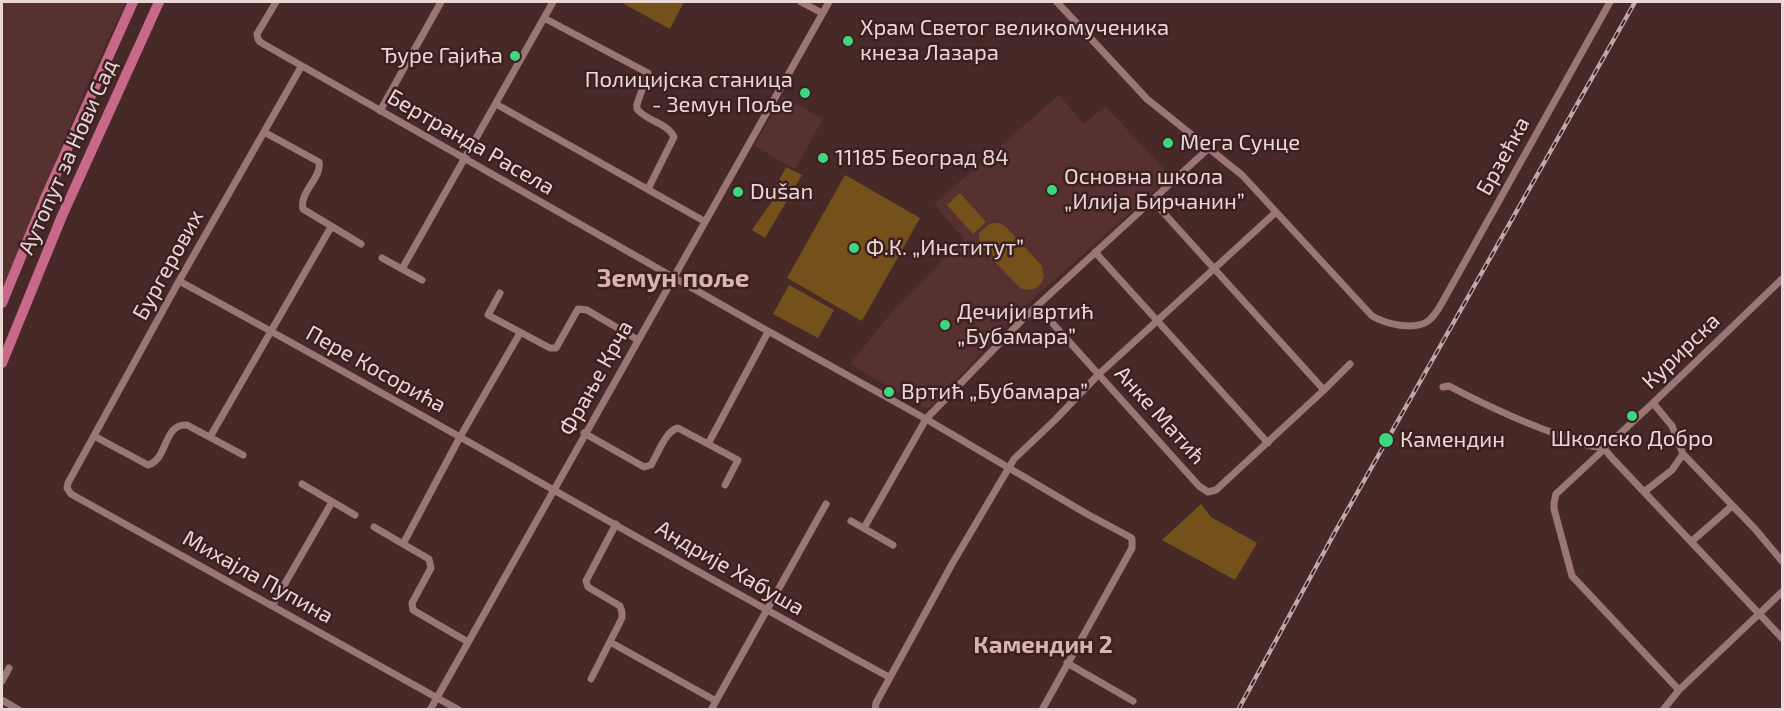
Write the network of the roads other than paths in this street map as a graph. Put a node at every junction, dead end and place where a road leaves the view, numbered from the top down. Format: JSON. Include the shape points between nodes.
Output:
{"nodes":[{"id":1,"x":133,"y":2,"type":"edge"},
{"id":2,"x":159,"y":2,"type":"edge"},
{"id":3,"x":276,"y":2,"type":"edge"},
{"id":4,"x":441,"y":2,"type":"edge"},
{"id":5,"x":553,"y":2,"type":"edge"},
{"id":6,"x":801,"y":2,"type":"edge"},
{"id":7,"x":829,"y":2,"type":"edge"},
{"id":8,"x":1057,"y":2,"type":"edge"},
{"id":9,"x":1610,"y":2,"type":"edge"},
{"id":10,"x":822,"y":13,"type":"junction"},
{"id":11,"x":544,"y":18,"type":"junction"},
{"id":12,"x":301,"y":67,"type":"junction"},
{"id":13,"x":496,"y":104,"type":"junction"},
{"id":14,"x":380,"y":111,"type":"junction"},
{"id":15,"x":264,"y":132,"type":"junction"},
{"id":16,"x":1209,"y":148,"type":"junction"},
{"id":17,"x":464,"y":158,"type":"junction"},
{"id":18,"x":648,"y":189,"type":"junction"},
{"id":19,"x":1152,"y":200,"type":"junction"},
{"id":20,"x":1276,"y":212,"type":"junction"},
{"id":21,"x":704,"y":221,"type":"junction"},
{"id":22,"x":331,"y":227,"type":"junction"},
{"id":23,"x":361,"y":244,"type":"dead end"},
{"id":24,"x":1095,"y":252,"type":"junction"},
{"id":25,"x":382,"y":258,"type":"dead end"},
{"id":26,"x":1214,"y":268,"type":"junction"},
{"id":27,"x":402,"y":269,"type":"junction"},
{"id":28,"x":673,"y":276,"type":"junction"},
{"id":29,"x":1782,"y":279,"type":"edge"},
{"id":30,"x":422,"y":280,"type":"dead end"},
{"id":31,"x":179,"y":281,"type":"junction"},
{"id":32,"x":500,"y":293,"type":"dead end"},
{"id":33,"x":2,"y":303,"type":"edge"},
{"id":34,"x":1037,"y":306,"type":"junction"},
{"id":35,"x":1156,"y":321,"type":"junction"},
{"id":36,"x":272,"y":331,"type":"junction"},
{"id":37,"x":768,"y":332,"type":"junction"},
{"id":38,"x":520,"y":333,"type":"junction"},
{"id":39,"x":638,"y":340,"type":"junction"},
{"id":40,"x":2,"y":363,"type":"edge"},
{"id":41,"x":1350,"y":364,"type":"dead end"},
{"id":42,"x":1099,"y":374,"type":"junction"},
{"id":43,"x":1443,"y":387,"type":"dead end"},
{"id":44,"x":1324,"y":390,"type":"junction"},
{"id":45,"x":1653,"y":404,"type":"junction"},
{"id":46,"x":926,"y":419,"type":"junction"},
{"id":47,"x":585,"y":433,"type":"junction"},
{"id":48,"x":94,"y":436,"type":"junction"},
{"id":49,"x":460,"y":436,"type":"junction"},
{"id":50,"x":210,"y":437,"type":"junction"},
{"id":51,"x":1268,"y":443,"type":"junction"},
{"id":52,"x":708,"y":444,"type":"junction"},
{"id":53,"x":1603,"y":447,"type":"junction"},
{"id":54,"x":243,"y":454,"type":"dead end"},
{"id":55,"x":1683,"y":454,"type":"junction"},
{"id":56,"x":1009,"y":467,"type":"junction"},
{"id":57,"x":68,"y":483,"type":"joint"},
{"id":58,"x":302,"y":484,"type":"dead end"},
{"id":59,"x":725,"y":485,"type":"dead end"},
{"id":60,"x":554,"y":489,"type":"junction"},
{"id":61,"x":1644,"y":492,"type":"junction"},
{"id":62,"x":332,"y":502,"type":"junction"},
{"id":63,"x":826,"y":504,"type":"dead end"},
{"id":64,"x":1732,"y":506,"type":"junction"},
{"id":65,"x":355,"y":515,"type":"dead end"},
{"id":66,"x":851,"y":521,"type":"dead end"},
{"id":67,"x":616,"y":524,"type":"junction"},
{"id":68,"x":374,"y":527,"type":"dead end"},
{"id":69,"x":864,"y":528,"type":"junction"},
{"id":70,"x":1691,"y":542,"type":"junction"},
{"id":71,"x":403,"y":544,"type":"junction"},
{"id":72,"x":893,"y":545,"type":"dead end"},
{"id":73,"x":1782,"y":561,"type":"edge"},
{"id":74,"x":1782,"y":592,"type":"edge"},
{"id":75,"x":272,"y":606,"type":"junction"},
{"id":76,"x":768,"y":611,"type":"junction"},
{"id":77,"x":1759,"y":613,"type":"junction"},
{"id":78,"x":1782,"y":638,"type":"edge"},
{"id":79,"x":468,"y":642,"type":"junction"},
{"id":80,"x":610,"y":642,"type":"junction"},
{"id":81,"x":1067,"y":663,"type":"junction"},
{"id":82,"x":9,"y":668,"type":"dead end"},
{"id":83,"x":890,"y":677,"type":"junction"},
{"id":84,"x":591,"y":679,"type":"dead end"},
{"id":85,"x":2,"y":681,"type":"edge"},
{"id":86,"x":1679,"y":690,"type":"junction"},
{"id":87,"x":437,"y":697,"type":"junction"},
{"id":88,"x":2,"y":700,"type":"edge"},
{"id":89,"x":1132,"y":700,"type":"dead end"},
{"id":90,"x":716,"y":701,"type":"junction"},
{"id":91,"x":19,"y":710,"type":"edge"},
{"id":92,"x":430,"y":710,"type":"edge"},
{"id":93,"x":459,"y":710,"type":"edge"},
{"id":94,"x":711,"y":710,"type":"edge"},
{"id":95,"x":875,"y":710,"type":"edge"},
{"id":96,"x":1042,"y":710,"type":"edge"},
{"id":97,"x":1663,"y":710,"type":"edge"}],
"edges":[{"from":1,"to":33,"type":"main road","name":"Аутопут за Нови Сад"},
{"from":2,"to":40,"type":"main road","name":"Аутопут за Нови Сад","via":[[62,216]]},
{"from":3,"to":12,"type":"street","name":"Бертранда Расела","via":[[257,34],[258,39]]},
{"from":4,"to":14,"type":"street"},
{"from":5,"to":11,"type":"street"},
{"from":6,"to":10,"type":"street"},
{"from":7,"to":10,"type":"street","name":"Фрање Крча"},
{"from":8,"to":16,"type":"street","via":[[1147,99]]},
{"from":9,"to":20,"type":"street","name":"Брзећка","via":[[1443,302],[1429,320],[1400,325],[1372,316]]},
{"from":10,"to":21,"type":"street","name":"Фрање Крча"},
{"from":11,"to":13,"type":"street"},
{"from":11,"to":18,"type":"street","via":[[648,73],[637,109],[674,137]]},
{"from":12,"to":14,"type":"street","name":"Бертранда Расела"},
{"from":12,"to":15,"type":"street","name":"Бургерових"},
{"from":13,"to":17,"type":"street"},
{"from":13,"to":18,"type":"street","name":"Бертранда Расела"},
{"from":14,"to":17,"type":"street","name":"Бертранда Расела"},
{"from":15,"to":22,"type":"street","via":[[319,162],[302,205],[304,211]]},
{"from":15,"to":31,"type":"street","name":"Бургерових"},
{"from":16,"to":19,"type":"street"},
{"from":16,"to":20,"type":"street","via":[[1238,171]]},
{"from":17,"to":27,"type":"street"},
{"from":17,"to":28,"type":"street","name":"Бертранда Расела"},
{"from":18,"to":21,"type":"street","name":"Бертранда Расела"},
{"from":19,"to":24,"type":"street"},
{"from":19,"to":26,"type":"street"},
{"from":20,"to":26,"type":"street"},
{"from":21,"to":28,"type":"street","name":"Фрање Крча"},
{"from":22,"to":23,"type":"street"},
{"from":22,"to":36,"type":"street"},
{"from":24,"to":34,"type":"street"},
{"from":24,"to":35,"type":"street"},
{"from":25,"to":27,"type":"street"},
{"from":26,"to":35,"type":"street"},
{"from":26,"to":44,"type":"street"},
{"from":27,"to":30,"type":"street"},
{"from":28,"to":37,"type":"street","name":"Бертранда Расела"},
{"from":28,"to":39,"type":"street","name":"Фрање Крча"},
{"from":29,"to":45,"type":"street","name":"Курирска"},
{"from":31,"to":36,"type":"street","name":"Пере Косорића"},
{"from":31,"to":48,"type":"street","name":"Бургерових"},
{"from":32,"to":38,"type":"street","via":[[488,315]]},
{"from":34,"to":42,"type":"street","name":"Анке Матић"},
{"from":34,"to":46,"type":"street"},
{"from":35,"to":42,"type":"street"},
{"from":35,"to":51,"type":"street"},
{"from":36,"to":49,"type":"street","name":"Пере Косорића"},
{"from":36,"to":50,"type":"street"},
{"from":37,"to":46,"type":"street","name":"Бертранда Расела"},
{"from":37,"to":52,"type":"street"},
{"from":38,"to":39,"type":"street","via":[[556,348],[578,309],[584,308]]},
{"from":38,"to":49,"type":"street"},
{"from":39,"to":47,"type":"street","name":"Фрање Крча"},
{"from":41,"to":44,"type":"street"},
{"from":42,"to":51,"type":"street","name":"Анке Матић","via":[[1208,492],[1216,490]]},
{"from":42,"to":56,"type":"street"},
{"from":43,"to":53,"type":"street","via":[[1449,386],[1540,429],[1591,447]]},
{"from":44,"to":51,"type":"street"},
{"from":45,"to":53,"type":"street","name":"Курирска"},
{"from":45,"to":55,"type":"street","via":[[1672,426]]},
{"from":46,"to":56,"type":"street","name":"Бертранда Расела"},
{"from":46,"to":69,"type":"street"},
{"from":47,"to":52,"type":"street","via":[[644,467],[651,465],[674,429]]},
{"from":47,"to":60,"type":"street","name":"Фрање Крча"},
{"from":48,"to":50,"type":"street","via":[[148,465],[155,462],[178,426],[187,425]]},
{"from":48,"to":57,"type":"street","name":"Бургерових"},
{"from":49,"to":60,"type":"street","name":"Пере Косорића"},
{"from":49,"to":71,"type":"street"},
{"from":50,"to":54,"type":"street"},
{"from":52,"to":59,"type":"street","via":[[738,460]]},
{"from":53,"to":61,"type":"street"},
{"from":53,"to":86,"type":"street","name":"Курирска","via":[[1554,499],[1570,573]]},
{"from":55,"to":61,"type":"street","via":[[1672,470]]},
{"from":55,"to":64,"type":"street"},
{"from":56,"to":81,"type":"street","name":"Бертранда Расела","via":[[1132,540],[1132,548]]},
{"from":56,"to":83,"type":"street"},
{"from":57,"to":75,"type":"street","name":"Михајла Пупина","via":[[71,494]]},
{"from":58,"to":62,"type":"street"},
{"from":60,"to":67,"type":"street","name":"Андрије Хабуша"},
{"from":60,"to":79,"type":"street","name":"Фрање Крча"},
{"from":61,"to":70,"type":"street"},
{"from":62,"to":65,"type":"street"},
{"from":62,"to":75,"type":"street"},
{"from":63,"to":76,"type":"street"},
{"from":64,"to":70,"type":"street"},
{"from":64,"to":73,"type":"street"},
{"from":66,"to":69,"type":"street"},
{"from":67,"to":76,"type":"street","name":"Андрије Хабуша"},
{"from":67,"to":80,"type":"street","via":[[586,580],[588,587],[622,609]]},
{"from":68,"to":71,"type":"street"},
{"from":69,"to":72,"type":"street"},
{"from":70,"to":77,"type":"street"},
{"from":71,"to":79,"type":"street","via":[[431,562],[412,603],[413,610]]},
{"from":74,"to":77,"type":"street"},
{"from":75,"to":87,"type":"street","name":"Михајла Пупина"},
{"from":76,"to":83,"type":"street","name":"Андрије Хабуша"},
{"from":76,"to":90,"type":"street"},
{"from":77,"to":78,"type":"street"},
{"from":77,"to":86,"type":"street"},
{"from":79,"to":87,"type":"street","name":"Фрање Крча"},
{"from":80,"to":84,"type":"street"},
{"from":80,"to":90,"type":"street"},
{"from":81,"to":89,"type":"street"},
{"from":81,"to":96,"type":"street"},
{"from":82,"to":85,"type":"street"},
{"from":83,"to":95,"type":"street"},
{"from":86,"to":97,"type":"street"},
{"from":87,"to":92,"type":"street","name":"Фрање Крча"},
{"from":87,"to":93,"type":"street","name":"Михајла Пупина"},
{"from":88,"to":91,"type":"street"},
{"from":90,"to":94,"type":"street"}]}
